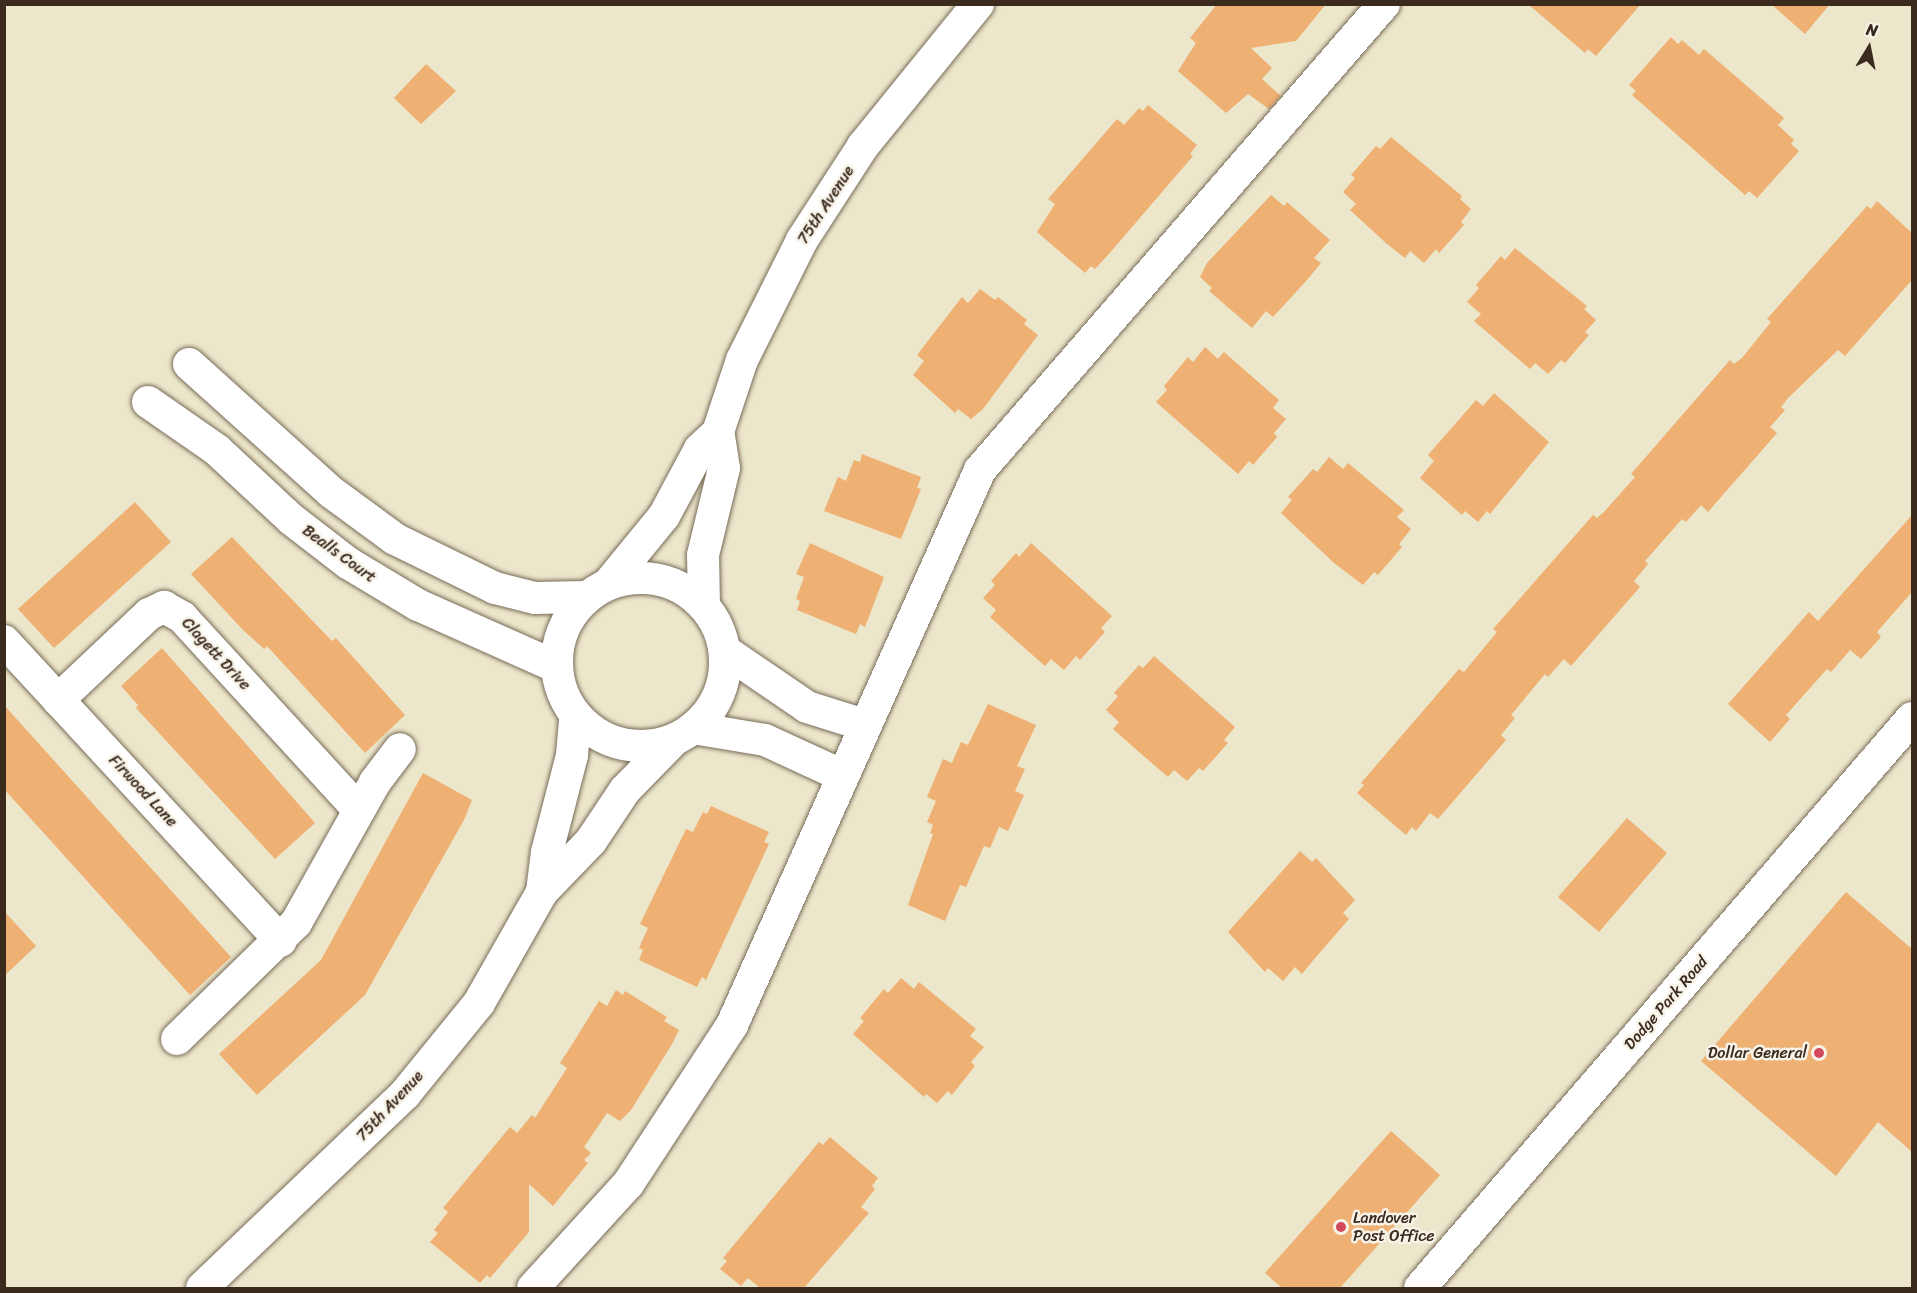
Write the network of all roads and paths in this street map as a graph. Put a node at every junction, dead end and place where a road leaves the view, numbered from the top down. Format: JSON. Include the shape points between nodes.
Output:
{"nodes":[{"id":1,"x":978,"y":4,"type":"edge"},
{"id":2,"x":1384,"y":4,"type":"edge"},
{"id":3,"x":189,"y":363,"type":"dead end"},
{"id":4,"x":148,"y":402,"type":"dead end"},
{"id":5,"x":718,"y":432,"type":"junction"},
{"id":6,"x":598,"y":590,"type":"junction"},
{"id":7,"x":704,"y":606,"type":"junction"},
{"id":8,"x":4,"y":641,"type":"edge"},
{"id":9,"x":725,"y":651,"type":"junction"},
{"id":10,"x":555,"y":666,"type":"junction"},
{"id":11,"x":58,"y":700,"type":"junction"},
{"id":12,"x":575,"y":717,"type":"junction"},
{"id":13,"x":1912,"y":718,"type":"edge"},
{"id":14,"x":864,"y":725,"type":"junction"},
{"id":15,"x":684,"y":734,"type":"junction"},
{"id":16,"x":400,"y":749,"type":"dead end"},
{"id":17,"x":841,"y":775,"type":"junction"},
{"id":18,"x":359,"y":810,"type":"junction"},
{"id":19,"x":542,"y":892,"type":"junction"},
{"id":20,"x":281,"y":941,"type":"junction"},
{"id":21,"x":177,"y":1039,"type":"dead end"},
{"id":22,"x":202,"y":1288,"type":"edge"},
{"id":23,"x":533,"y":1288,"type":"edge"},
{"id":24,"x":1420,"y":1288,"type":"edge"}],
"edges":[{"from":1,"to":5,"type":"street","name":"75th Avenue","via":[[863,146],[802,240],[742,360]]},
{"from":2,"to":14,"type":"street","via":[[980,470]]},
{"from":3,"to":6,"type":"street","via":[[331,492],[395,539],[495,588],[535,598]]},
{"from":4,"to":10,"type":"street","name":"Bealls Court","via":[[217,450],[291,519],[348,563],[418,605]]},
{"from":5,"to":6,"type":"street","name":"75th Avenue","via":[[700,449],[664,516]]},
{"from":5,"to":7,"type":"street","name":"75th Avenue","via":[[724,468],[703,555]]},
{"from":6,"to":7,"type":"street","via":[[635,577],[661,579],[684,589]]},
{"from":6,"to":10,"type":"street","via":[[568,616],[558,640]]},
{"from":7,"to":9,"type":"street","via":[[721,635]]},
{"from":8,"to":11,"type":"street","name":"Firwood Lane"},
{"from":9,"to":14,"type":"street","via":[[807,707]]},
{"from":9,"to":15,"type":"street","via":[[719,694]]},
{"from":10,"to":12,"type":"street","via":[[561,693]]},
{"from":11,"to":18,"type":"street","name":"Clagett Drive","via":[[149,614],[164,607],[182,617]]},
{"from":11,"to":20,"type":"street","name":"Firwood Lane"},
{"from":12,"to":15,"type":"street","via":[[596,734],[621,744],[649,746]]},
{"from":12,"to":19,"type":"street","name":"75th Avenue","via":[[572,755],[547,852]]},
{"from":13,"to":24,"type":"street","name":"Dodge Park Road"},
{"from":14,"to":17,"type":"street"},
{"from":15,"to":17,"type":"street","via":[[765,740]]},
{"from":15,"to":19,"type":"street","name":"75th Avenue","via":[[625,790],[591,841]]},
{"from":16,"to":18,"type":"street"},
{"from":17,"to":23,"type":"street","via":[[732,1025],[628,1184]]},
{"from":18,"to":20,"type":"street","via":[[309,903]]},
{"from":19,"to":22,"type":"street","name":"75th Avenue","via":[[479,1003],[405,1094]]},
{"from":20,"to":21,"type":"street"}]}
